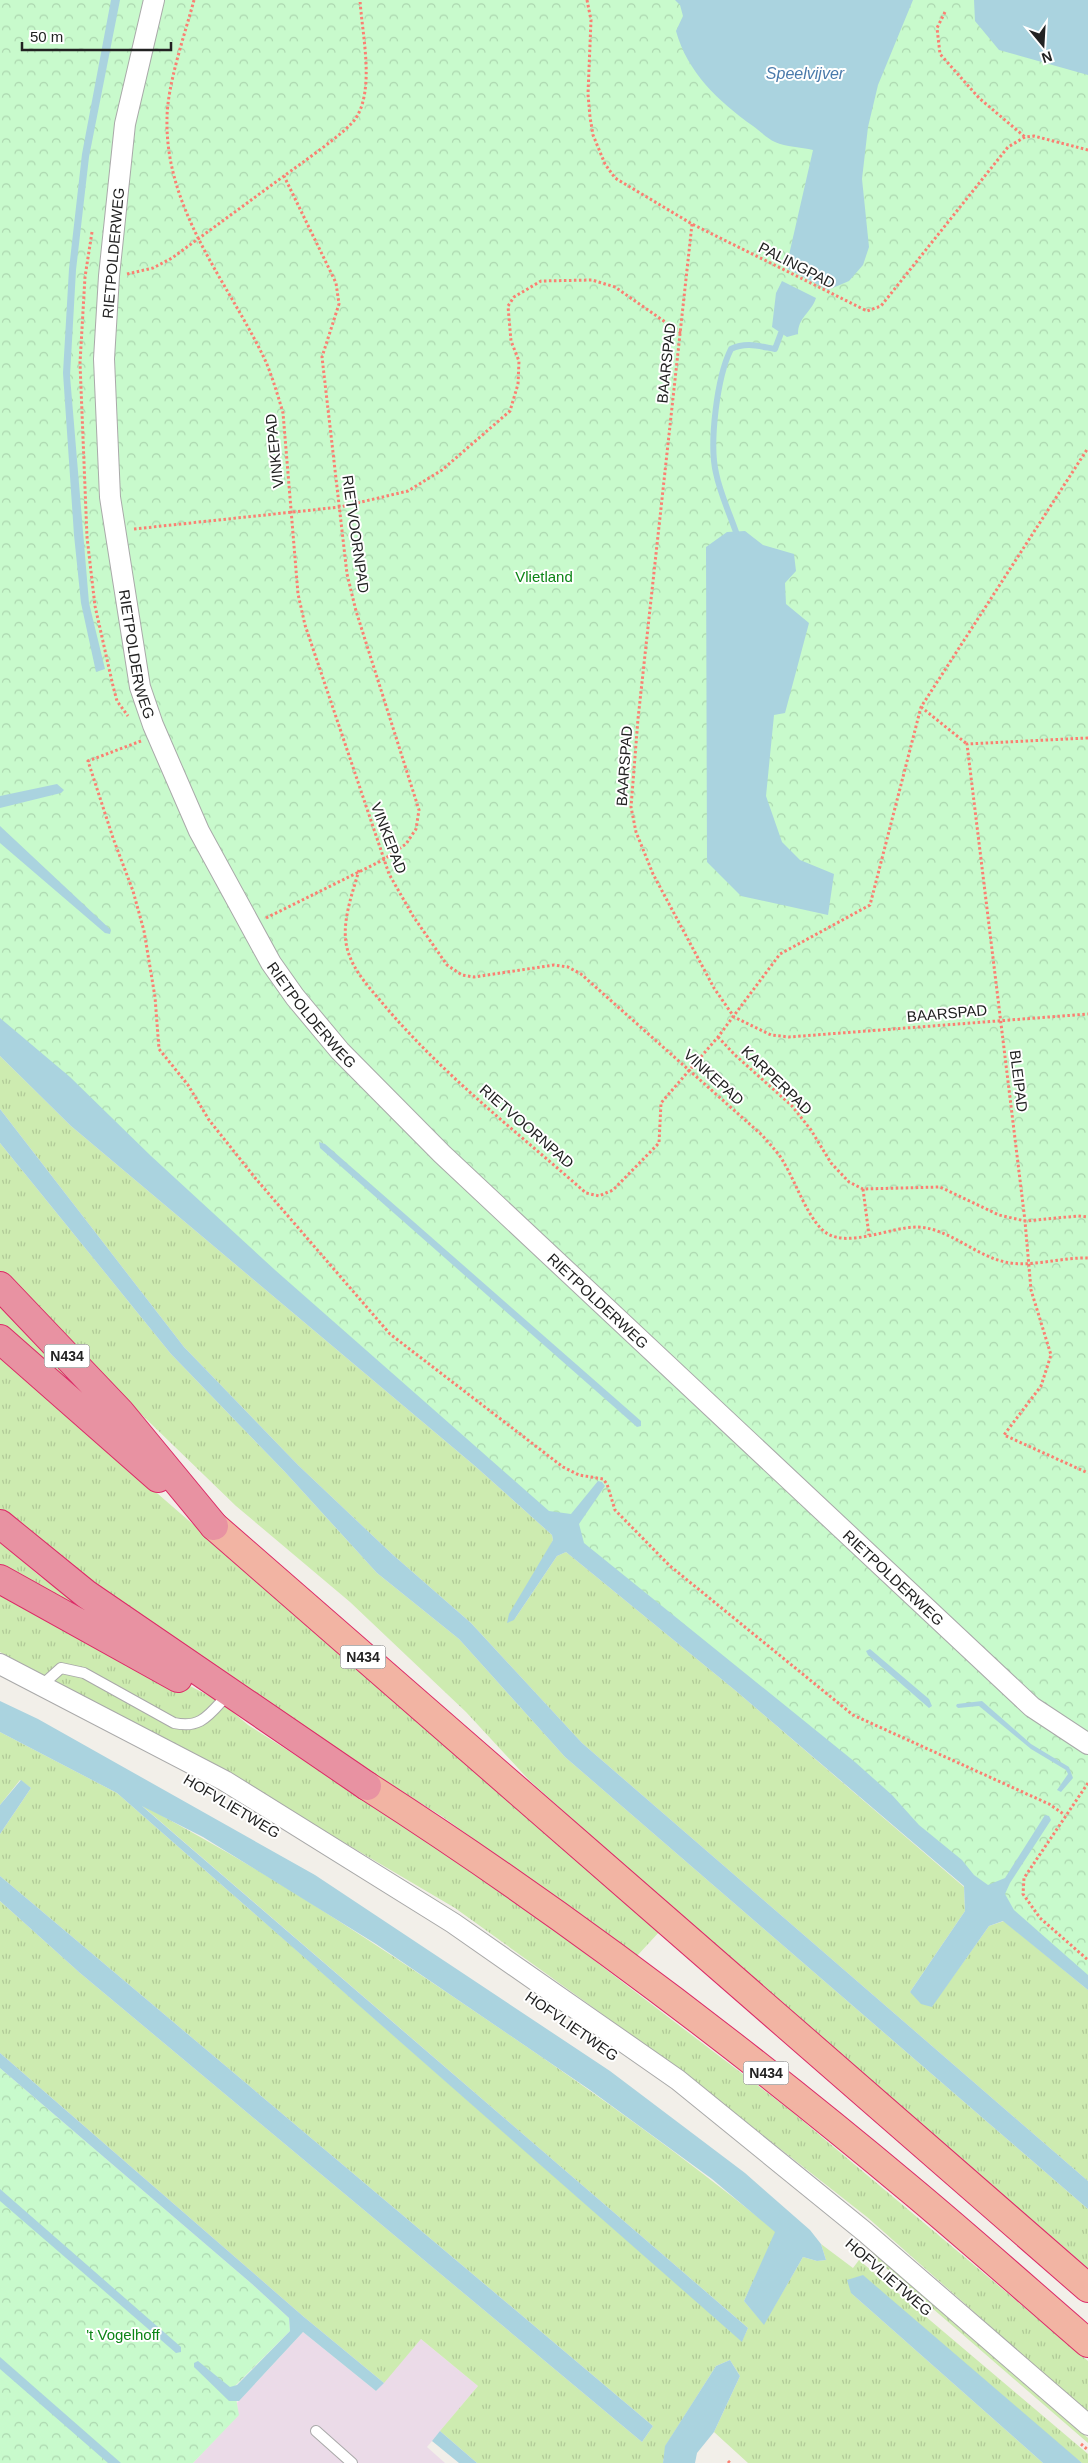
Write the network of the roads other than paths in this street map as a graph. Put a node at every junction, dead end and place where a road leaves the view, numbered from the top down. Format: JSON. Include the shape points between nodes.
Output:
{"nodes":[{"id":1,"x":154,"y":0,"type":"edge"},
{"id":2,"x":0,"y":1286,"type":"edge"},
{"id":3,"x":0,"y":1339,"type":"edge"},
{"id":4,"x":0,"y":1524,"type":"edge"},
{"id":5,"x":214,"y":1526,"type":"junction"},
{"id":6,"x":0,"y":1579,"type":"edge"},
{"id":7,"x":0,"y":1664,"type":"edge"},
{"id":8,"x":40,"y":1686,"type":"junction"},
{"id":9,"x":221,"y":1702,"type":"junction"},
{"id":10,"x":1088,"y":1744,"type":"edge"},
{"id":11,"x":367,"y":1786,"type":"junction"},
{"id":12,"x":1088,"y":2288,"type":"edge"},
{"id":13,"x":1088,"y":2343,"type":"edge"},
{"id":14,"x":316,"y":2431,"type":"dead end"},
{"id":15,"x":1081,"y":2431,"type":"edge"},
{"id":16,"x":352,"y":2463,"type":"edge"}],
"edges":[{"from":1,"to":10,"type":"street","name":"RIETPOLDERWEG","via":[[125,124],[109,276],[104,390],[114,531],[140,687],[199,831],[271,963],[340,1052],[442,1154],[1032,1707]]},
{"from":2,"to":5,"type":"highway","number":"N434","via":[[120,1412]]},
{"from":3,"to":5,"type":"highway","number":"N434"},
{"from":4,"to":11,"type":"highway","number":"N434","via":[[93,1599]]},
{"from":5,"to":12,"type":"highway","number":"N434"},
{"from":6,"to":9,"type":"highway","number":"N434"},
{"from":7,"to":8,"type":"street","name":"HOFVLIETWEG"},
{"from":8,"to":9,"type":"lane","via":[[61,1668],[84,1673],[174,1723],[188,1726],[198,1723]]},
{"from":8,"to":15,"type":"street","name":"HOFVLIETWEG","via":[[242,1791],[453,1923],[678,2080],[865,2232]]},
{"from":9,"to":11,"type":"highway","number":"N434"},
{"from":11,"to":13,"type":"highway","number":"N434","via":[[536,1900],[658,1988],[904,2184]]},
{"from":14,"to":16,"type":"lane"}]}
